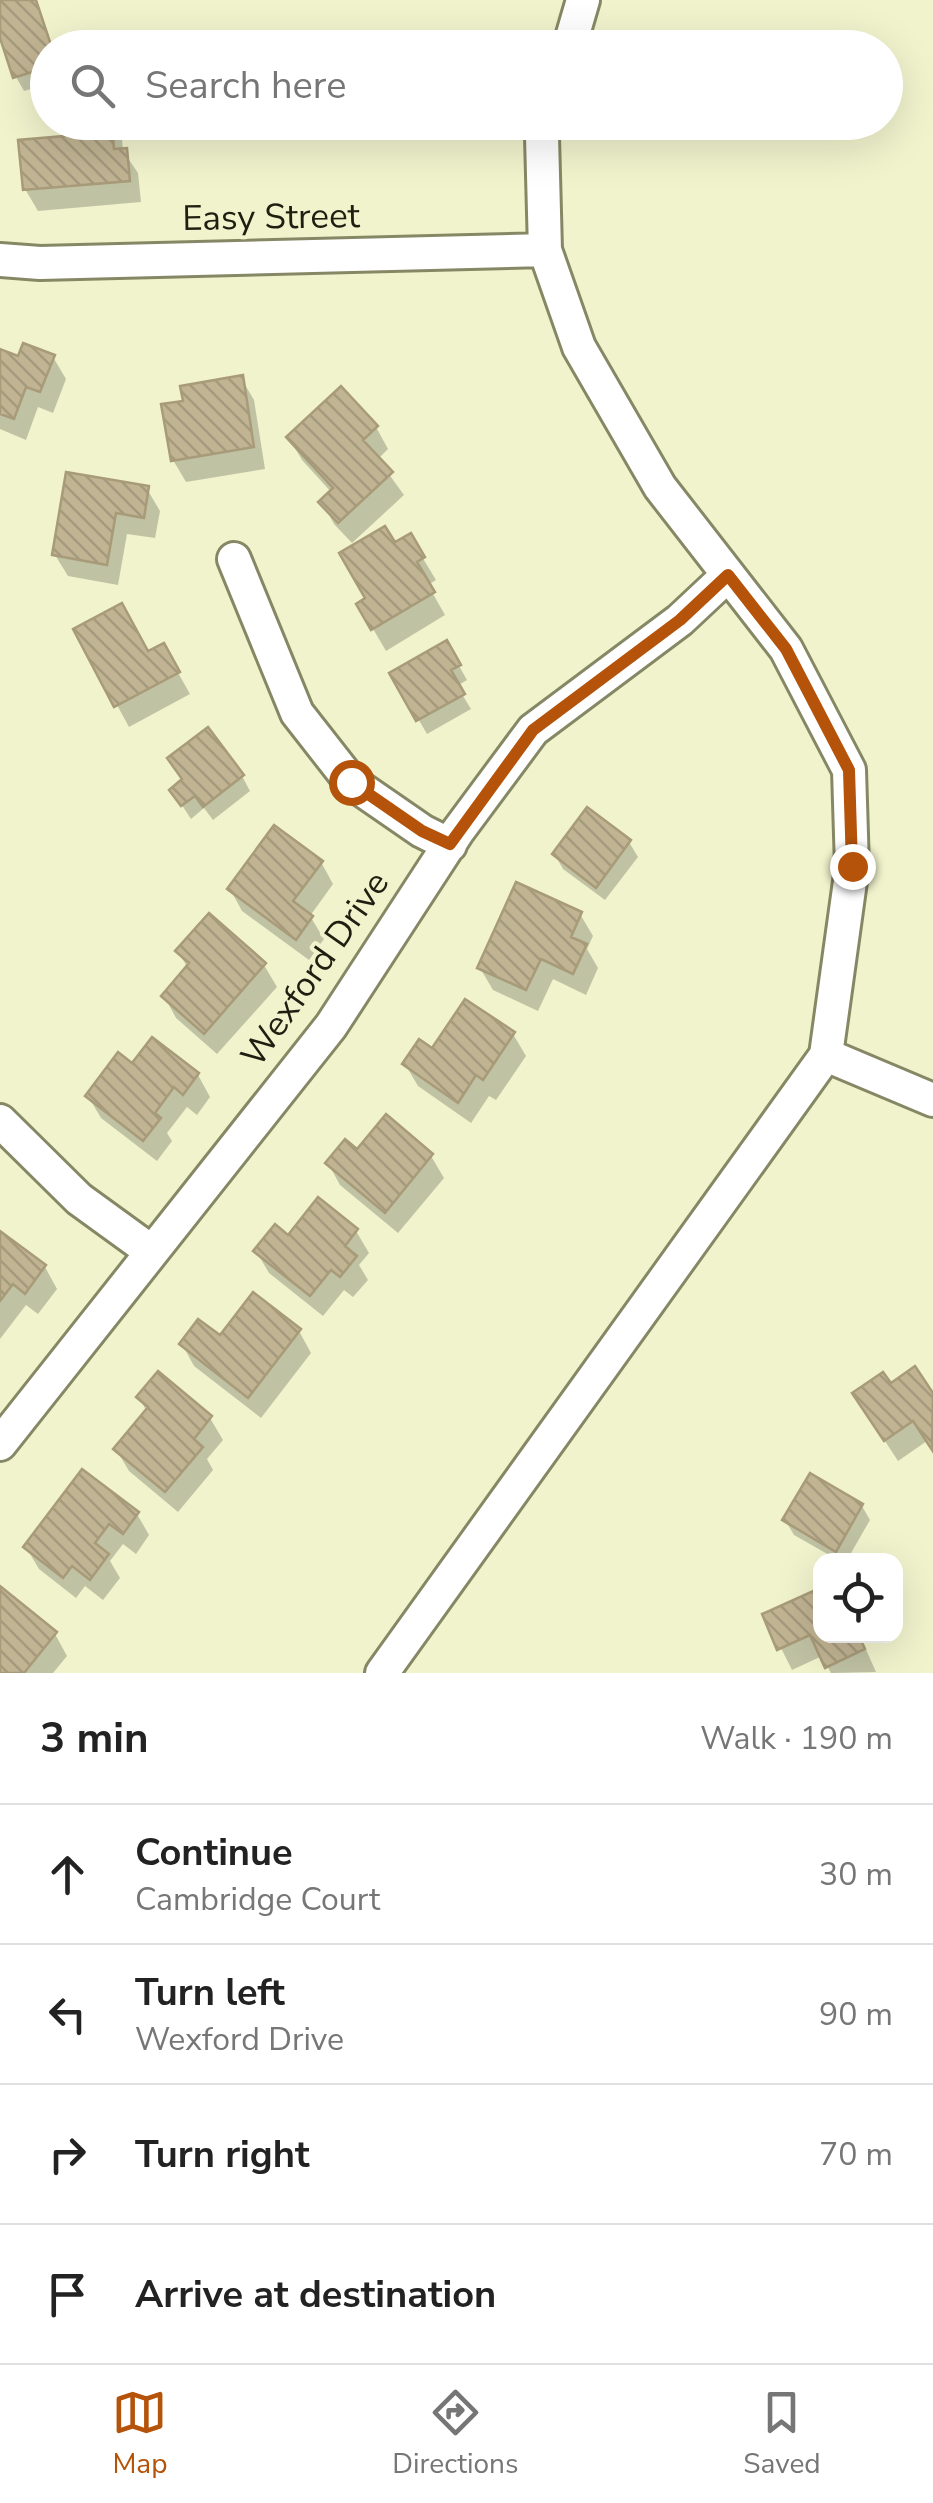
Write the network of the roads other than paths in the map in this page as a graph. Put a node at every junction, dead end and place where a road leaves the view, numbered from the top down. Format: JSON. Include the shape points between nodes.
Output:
{"nodes":[{"id":1,"x":583,"y":0,"type":"edge"},
{"id":2,"x":574,"y":30,"type":"edge"},
{"id":3,"x":542,"y":140,"type":"edge"},
{"id":4,"x":544,"y":250,"type":"junction"},
{"id":5,"x":0,"y":260,"type":"edge"},
{"id":6,"x":234,"y":559,"type":"dead end"},
{"id":7,"x":728,"y":575,"type":"junction"},
{"id":8,"x":450,"y":844,"type":"junction"},
{"id":9,"x":826,"y":1055,"type":"junction"},
{"id":10,"x":933,"y":1100,"type":"edge"},
{"id":11,"x":0,"y":1120,"type":"edge"},
{"id":12,"x":152,"y":1252,"type":"junction"},
{"id":13,"x":0,"y":1444,"type":"edge"},
{"id":14,"x":382,"y":1673,"type":"edge"}],
"edges":[{"from":1,"to":2,"type":"street"},
{"from":3,"to":4,"type":"street"},
{"from":4,"to":5,"type":"street","name":"Easy Street"},
{"from":4,"to":7,"type":"street","via":[[578,347],[660,487]]},
{"from":6,"to":8,"type":"street","via":[[297,712],[351,782]]},
{"from":7,"to":8,"type":"street","name":"Wexford Drive","via":[[680,620],[533,730]]},
{"from":7,"to":9,"type":"street","via":[[786,649],[849,770],[852,866]]},
{"from":8,"to":12,"type":"street","name":"Wexford Drive","via":[[331,1026]]},
{"from":9,"to":10,"type":"street"},
{"from":9,"to":14,"type":"street"},
{"from":11,"to":12,"type":"street","via":[[79,1199]]},
{"from":12,"to":13,"type":"street","name":"Wexford Drive"}]}
